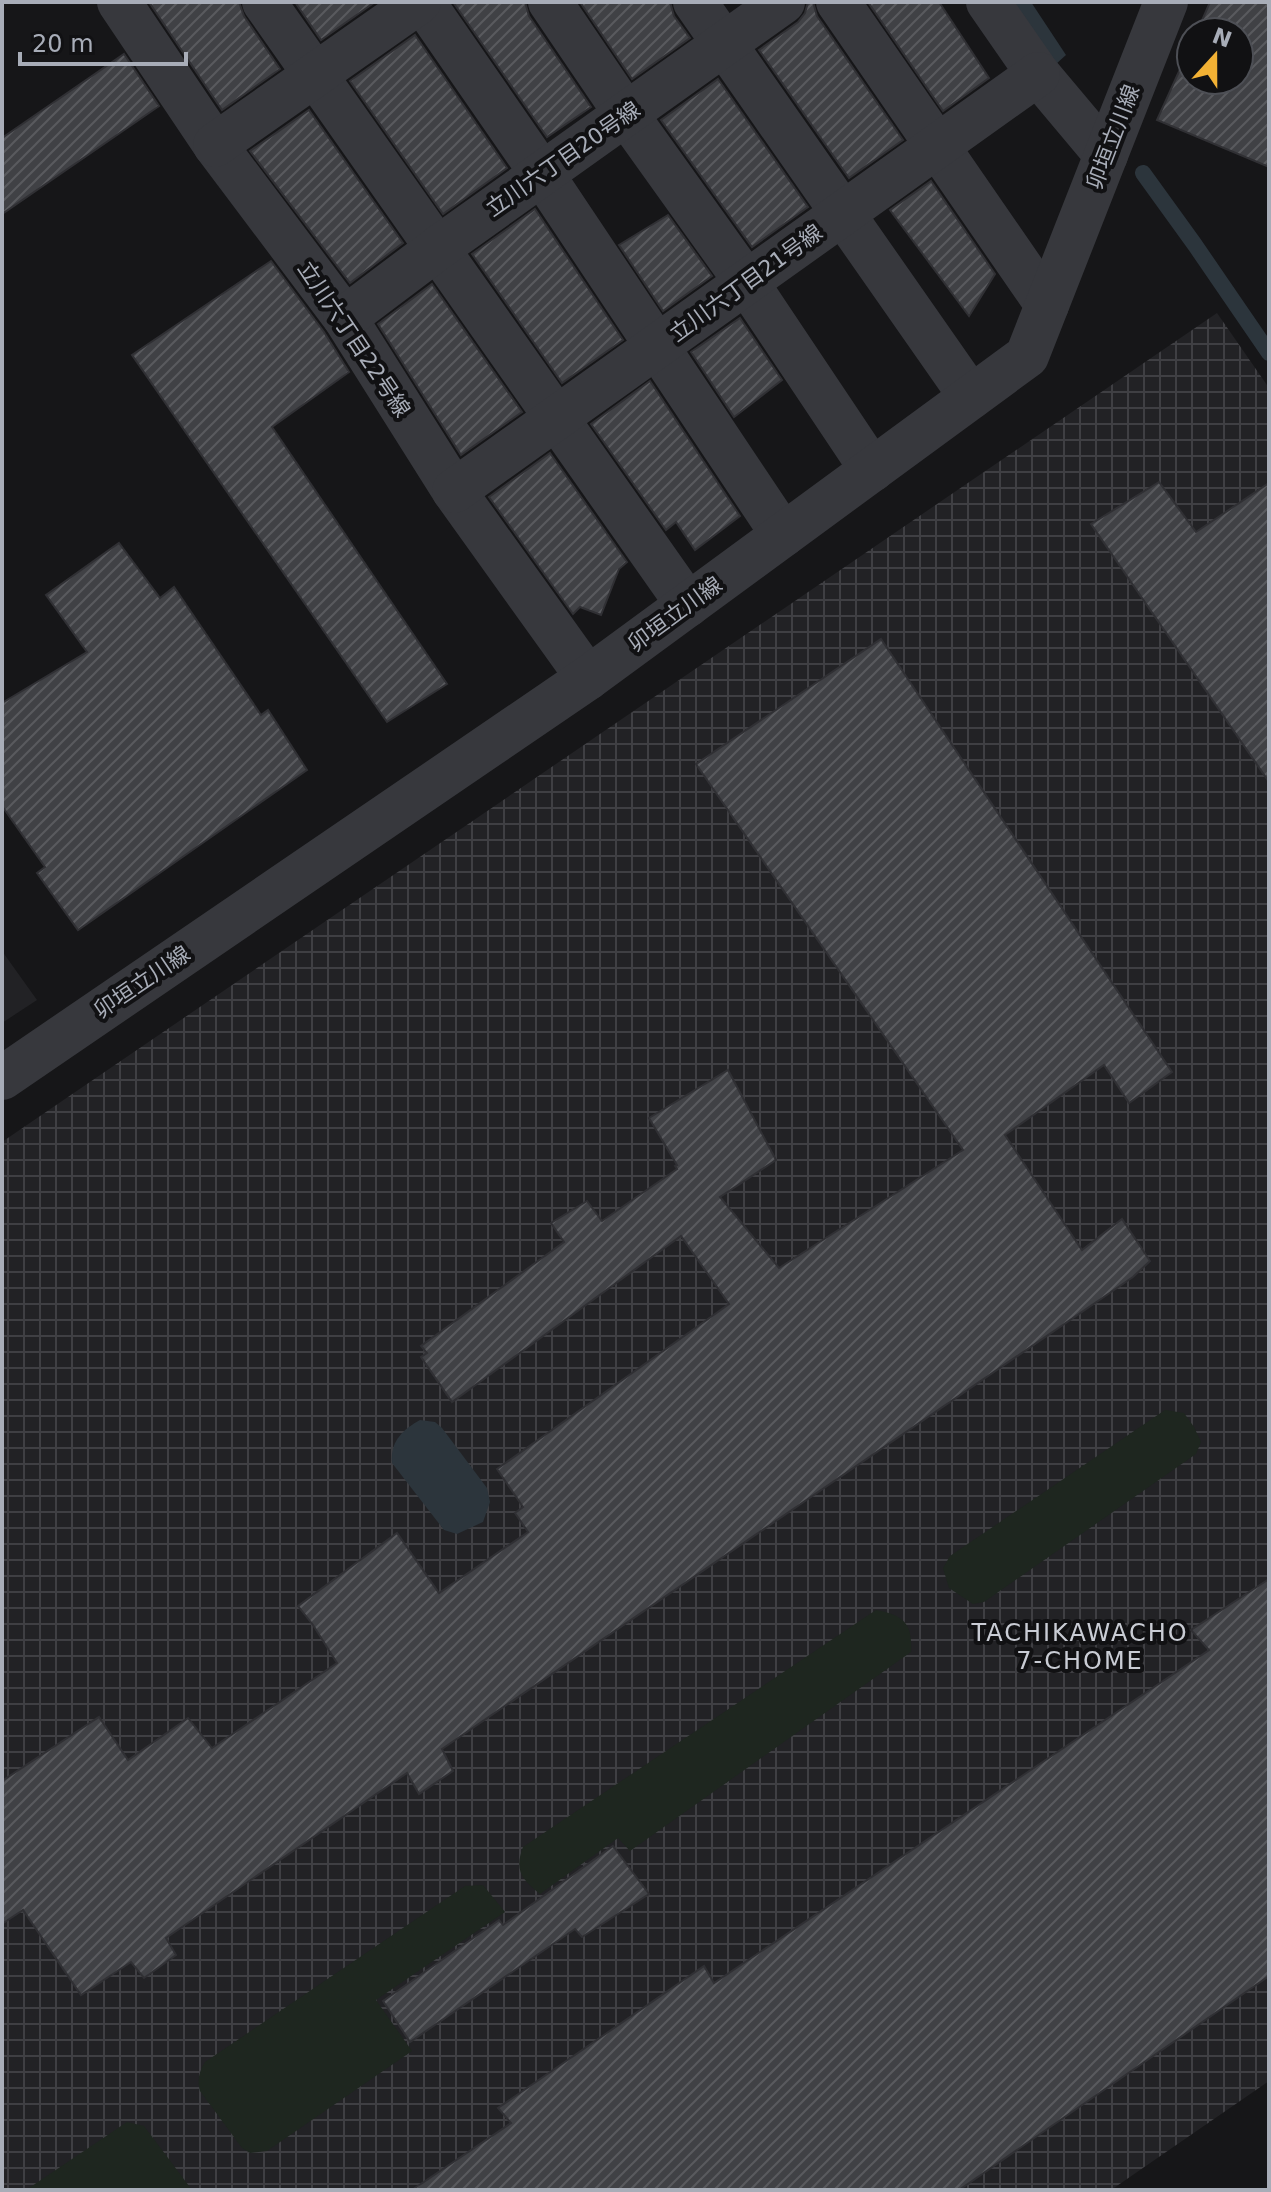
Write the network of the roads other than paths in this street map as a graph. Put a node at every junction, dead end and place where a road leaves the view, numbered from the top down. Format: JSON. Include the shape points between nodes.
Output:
{"nodes":[{"id":1,"x":119,"y":2,"type":"edge"},
{"id":2,"x":264,"y":2,"type":"edge"},
{"id":3,"x":421,"y":2,"type":"edge"},
{"id":4,"x":550,"y":2,"type":"edge"},
{"id":5,"x":695,"y":2,"type":"edge"},
{"id":6,"x":783,"y":2,"type":"edge"},
{"id":7,"x":838,"y":2,"type":"edge"},
{"id":8,"x":988,"y":2,"type":"edge"},
{"id":9,"x":1166,"y":2,"type":"edge"},
{"id":10,"x":724,"y":44,"type":"junction"},
{"id":11,"x":1038,"y":74,"type":"junction"},
{"id":12,"x":315,"y":75,"type":"junction"},
{"id":13,"x":626,"y":114,"type":"junction"},
{"id":14,"x":215,"y":145,"type":"junction"},
{"id":15,"x":937,"y":146,"type":"junction"},
{"id":16,"x":1106,"y":155,"type":"junction"},
{"id":17,"x":542,"y":174,"type":"junction"},
{"id":18,"x":843,"y":213,"type":"junction"},
{"id":19,"x":438,"y":248,"type":"junction"},
{"id":20,"x":747,"y":283,"type":"junction"},
{"id":21,"x":1047,"y":305,"type":"junction"},
{"id":22,"x":345,"y":318,"type":"junction"},
{"id":23,"x":657,"y":346,"type":"junction"},
{"id":24,"x":971,"y":397,"type":"junction"},
{"id":25,"x":557,"y":418,"type":"junction"},
{"id":26,"x":872,"y":470,"type":"junction"},
{"id":27,"x":454,"y":491,"type":"junction"},
{"id":28,"x":783,"y":535,"type":"junction"},
{"id":29,"x":688,"y":605,"type":"junction"},
{"id":30,"x":588,"y":678,"type":"junction"},
{"id":31,"x":2,"y":1078,"type":"edge"}],
"edges":[{"from":1,"to":14,"type":"street","name":"立川六丁目22号線"},
{"from":2,"to":12,"type":"street"},
{"from":3,"to":12,"type":"street"},
{"from":3,"to":17,"type":"street"},
{"from":4,"to":13,"type":"street"},
{"from":5,"to":10,"type":"street"},
{"from":6,"to":10,"type":"street","name":"立川六丁目20号線"},
{"from":7,"to":15,"type":"street"},
{"from":8,"to":11,"type":"street"},
{"from":9,"to":16,"type":"street","name":"卯垣立川線"},
{"from":10,"to":13,"type":"street","name":"立川六丁目20号線"},
{"from":10,"to":18,"type":"street"},
{"from":11,"to":15,"type":"street","name":"立川六丁目21号線"},
{"from":11,"to":16,"type":"street"},
{"from":12,"to":14,"type":"street"},
{"from":12,"to":19,"type":"street"},
{"from":13,"to":17,"type":"street","name":"立川六丁目20号線"},
{"from":13,"to":20,"type":"street"},
{"from":14,"to":22,"type":"street","name":"立川六丁目22号線"},
{"from":15,"to":18,"type":"street","name":"立川六丁目21号線"},
{"from":15,"to":21,"type":"street"},
{"from":16,"to":21,"type":"street","name":"卯垣立川線"},
{"from":17,"to":19,"type":"street","name":"立川六丁目20号線"},
{"from":17,"to":23,"type":"street"},
{"from":18,"to":20,"type":"street","name":"立川六丁目21号線"},
{"from":18,"to":24,"type":"street"},
{"from":19,"to":22,"type":"street","name":"立川六丁目20号線"},
{"from":19,"to":25,"type":"street"},
{"from":20,"to":23,"type":"street","name":"立川六丁目21号線"},
{"from":20,"to":26,"type":"street"},
{"from":21,"to":24,"type":"street","name":"卯垣立川線","via":[[1027,356]]},
{"from":22,"to":27,"type":"street","name":"立川六丁目22号線"},
{"from":23,"to":25,"type":"street","name":"立川六丁目21号線"},
{"from":23,"to":28,"type":"street"},
{"from":24,"to":26,"type":"street","name":"卯垣立川線"},
{"from":25,"to":27,"type":"street","name":"立川六丁目21号線"},
{"from":25,"to":29,"type":"street"},
{"from":26,"to":28,"type":"street","name":"卯垣立川線"},
{"from":27,"to":30,"type":"street","name":"立川六丁目22号線"},
{"from":28,"to":29,"type":"street","name":"卯垣立川線"},
{"from":29,"to":30,"type":"street","name":"卯垣立川線"},
{"from":30,"to":31,"type":"street","name":"卯垣立川線"}]}
